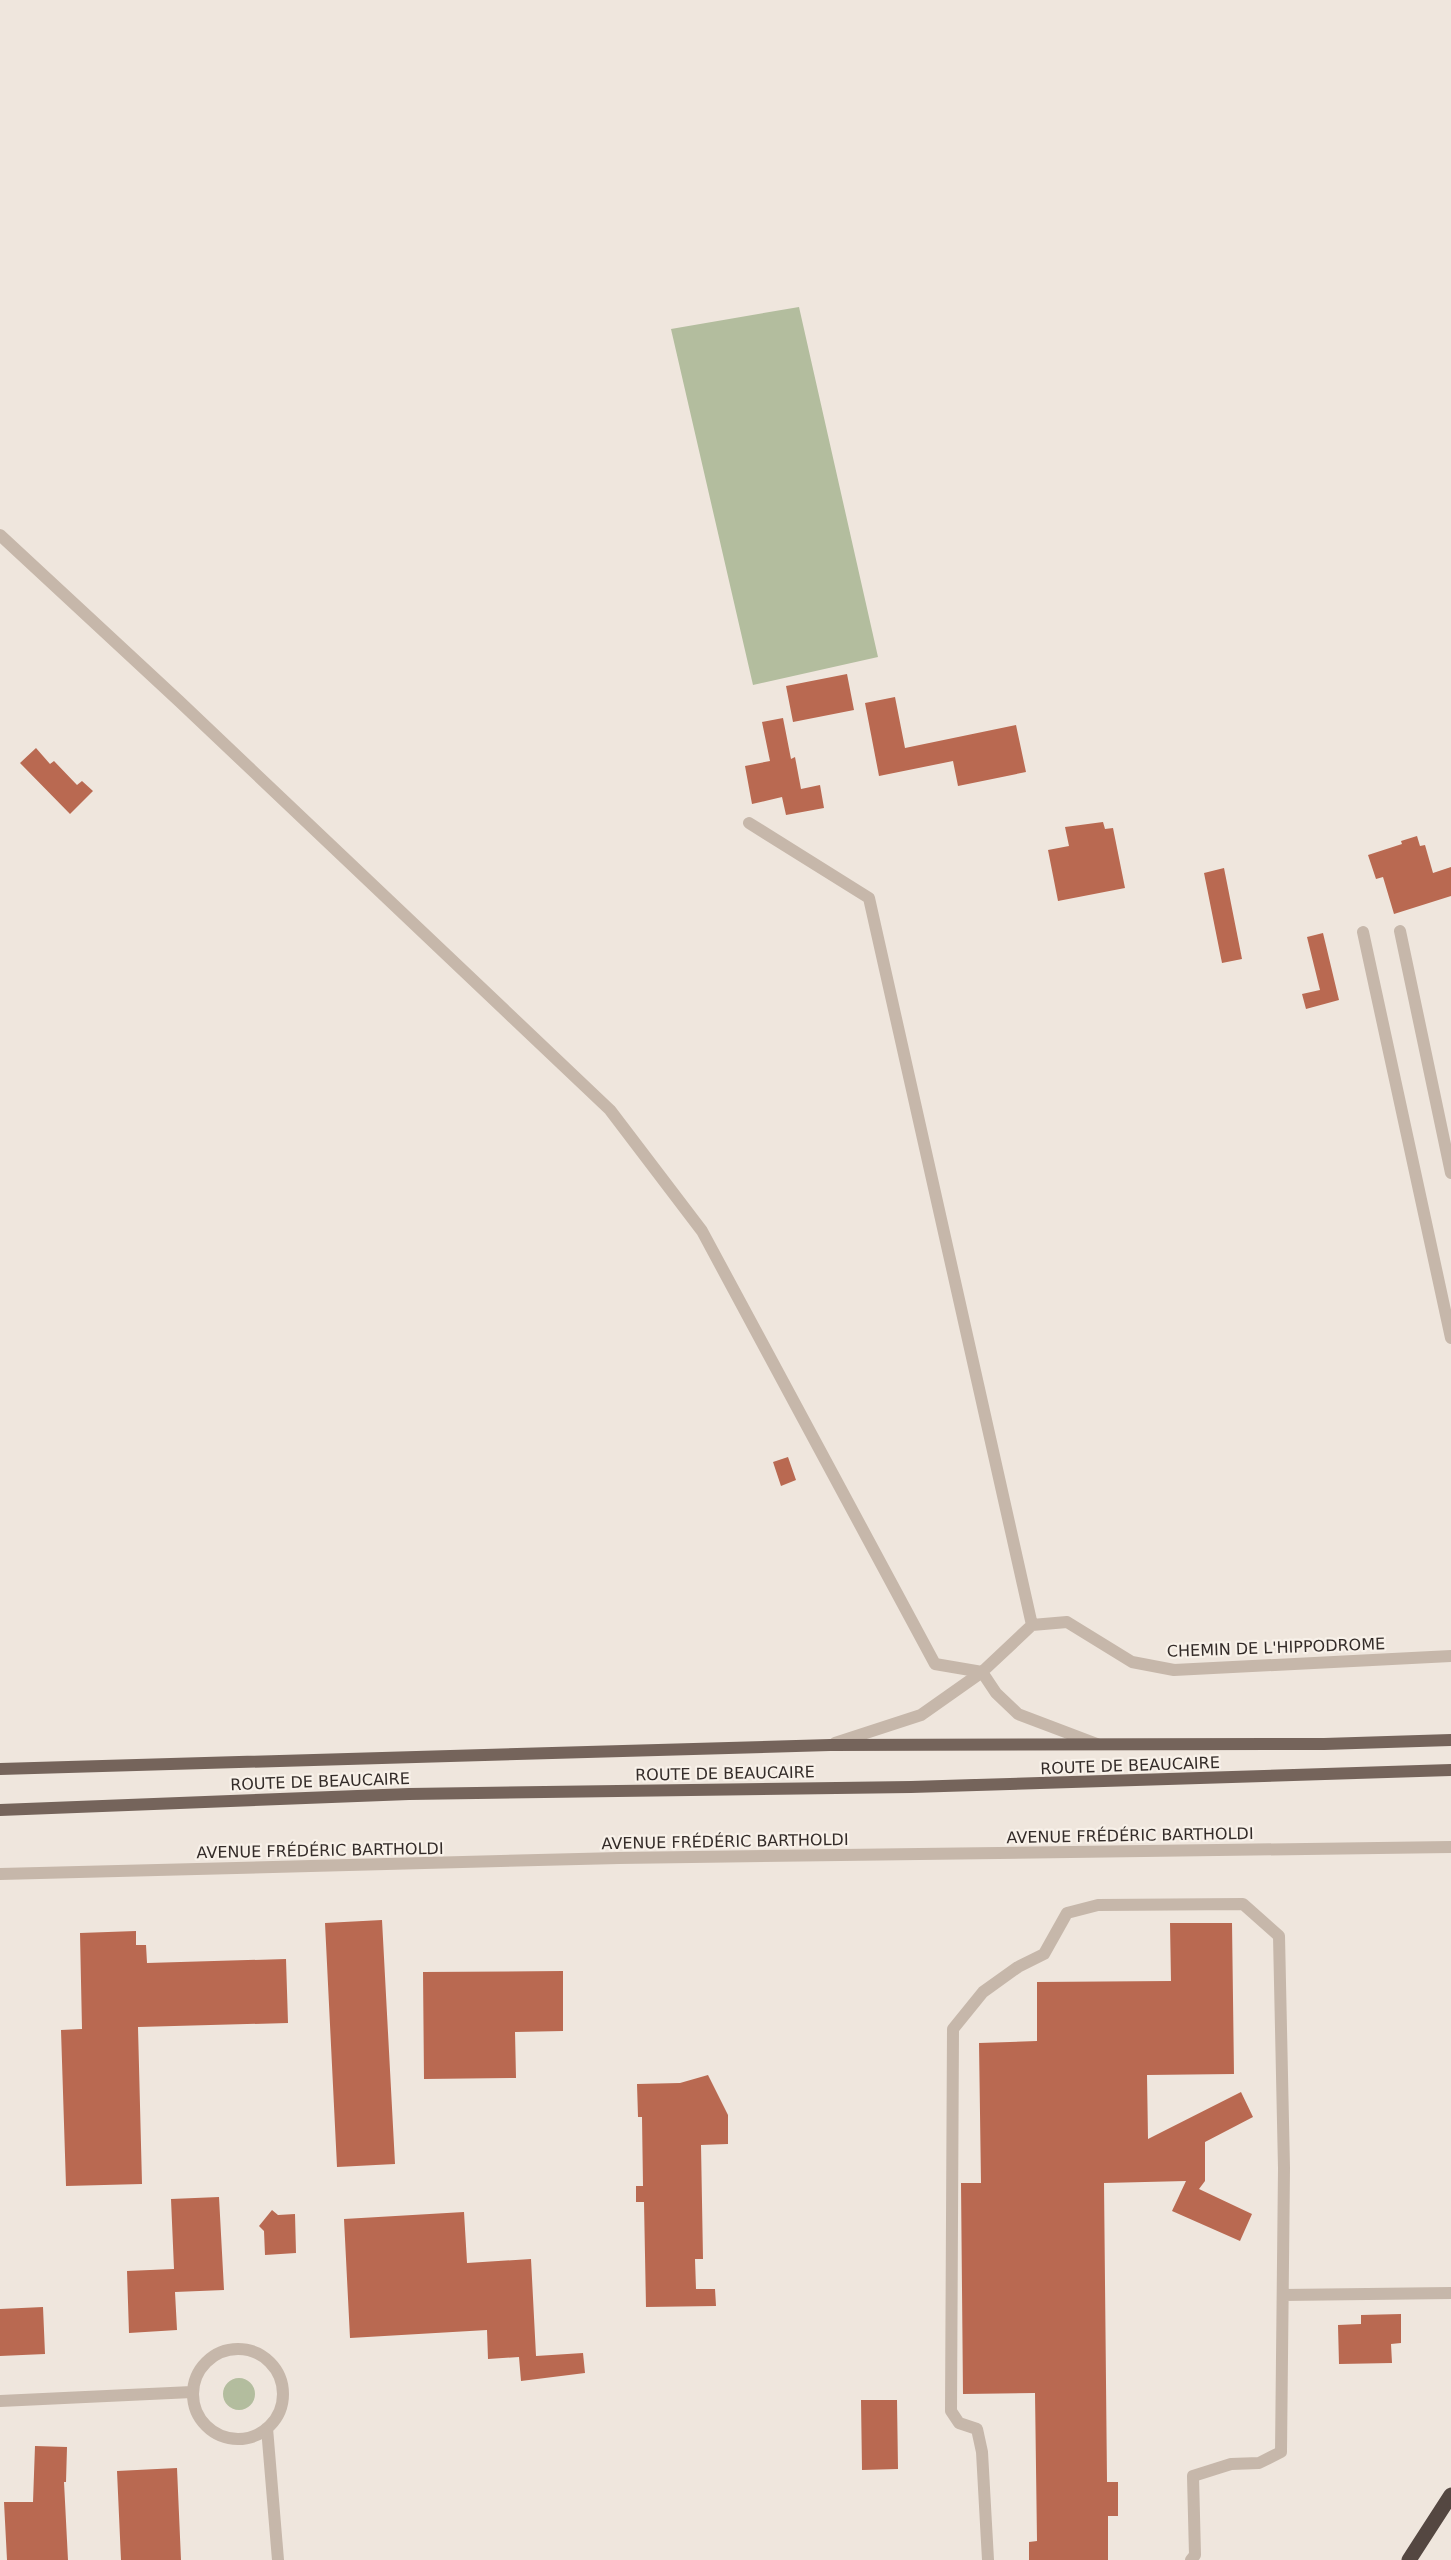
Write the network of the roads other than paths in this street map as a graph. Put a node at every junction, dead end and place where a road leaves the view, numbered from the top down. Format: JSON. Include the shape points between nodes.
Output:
{"nodes":[{"id":1,"x":0,"y":535,"type":"edge"},
{"id":2,"x":749,"y":823,"type":"dead end"},
{"id":3,"x":1400,"y":931,"type":"dead end"},
{"id":4,"x":1363,"y":932,"type":"dead end"},
{"id":5,"x":1451,"y":1173,"type":"edge"},
{"id":6,"x":1451,"y":1338,"type":"edge"},
{"id":7,"x":1032,"y":1625,"type":"junction"},
{"id":8,"x":1451,"y":1656,"type":"edge"},
{"id":9,"x":982,"y":1672,"type":"junction"},
{"id":10,"x":1451,"y":1740,"type":"edge"},
{"id":11,"x":830,"y":1745,"type":"junction"},
{"id":12,"x":1102,"y":1745,"type":"junction"},
{"id":13,"x":0,"y":1769,"type":"edge"},
{"id":14,"x":1451,"y":1770,"type":"edge"},
{"id":15,"x":0,"y":1810,"type":"edge"},
{"id":16,"x":1451,"y":1847,"type":"edge"},
{"id":17,"x":0,"y":1874,"type":"edge"},
{"id":18,"x":1451,"y":2294,"type":"edge"},
{"id":19,"x":1283,"y":2295,"type":"junction"},
{"id":20,"x":192,"y":2392,"type":"junction"},
{"id":21,"x":0,"y":2402,"type":"edge"},
{"id":22,"x":267,"y":2428,"type":"junction"},
{"id":23,"x":1451,"y":2496,"type":"edge"},
{"id":24,"x":278,"y":2560,"type":"edge"},
{"id":25,"x":988,"y":2560,"type":"edge"},
{"id":26,"x":1191,"y":2560,"type":"edge"},
{"id":27,"x":1409,"y":2560,"type":"edge"}],
"edges":[{"from":1,"to":9,"type":"street","via":[[610,1110],[702,1231],[935,1664]]},
{"from":2,"to":7,"type":"street","via":[[869,898]]},
{"from":3,"to":5,"type":"street"},
{"from":4,"to":6,"type":"street"},
{"from":7,"to":8,"type":"street","name":"CHEMIN DE L'HIPPODROME","via":[[1067,1622],[1132,1662],[1174,1670]]},
{"from":7,"to":9,"type":"street"},
{"from":9,"to":11,"type":"street","via":[[921,1715]]},
{"from":9,"to":12,"type":"street","via":[[996,1693],[1018,1714]]},
{"from":10,"to":12,"type":"main road","name":"ROUTE DE BEAUCAIRE"},
{"from":11,"to":12,"type":"main road","name":"ROUTE DE BEAUCAIRE"},
{"from":11,"to":13,"type":"main road","name":"ROUTE DE BEAUCAIRE"},
{"from":14,"to":15,"type":"main road","name":"ROUTE DE BEAUCAIRE","via":[[911,1787],[409,1794]]},
{"from":16,"to":17,"type":"street","name":"AVENUE FRÉDÉRIC BARTHOLDI","via":[[619,1858]]},
{"from":18,"to":19,"type":"street"},
{"from":19,"to":25,"type":"street","via":[[1279,1936],[1243,1904],[1098,1905],[1067,1913],[1044,1954],[1018,1967],[983,1992],[953,2029],[951,2411],[958,2423],[977,2429],[982,2452]]},
{"from":19,"to":26,"type":"street","via":[[1281,2452],[1259,2463],[1231,2464],[1193,2476],[1195,2555]]},
{"from":20,"to":21,"type":"street"},
{"from":20,"to":22,"type":"street","via":[[194,2407],[212,2431],[240,2439],[255,2436]]},
{"from":20,"to":22,"type":"street","via":[[202,2365],[214,2355],[235,2349],[257,2352],[278,2373],[283,2388],[280,2409]]},
{"from":22,"to":24,"type":"street"},
{"from":23,"to":27,"type":"highway"}]}
